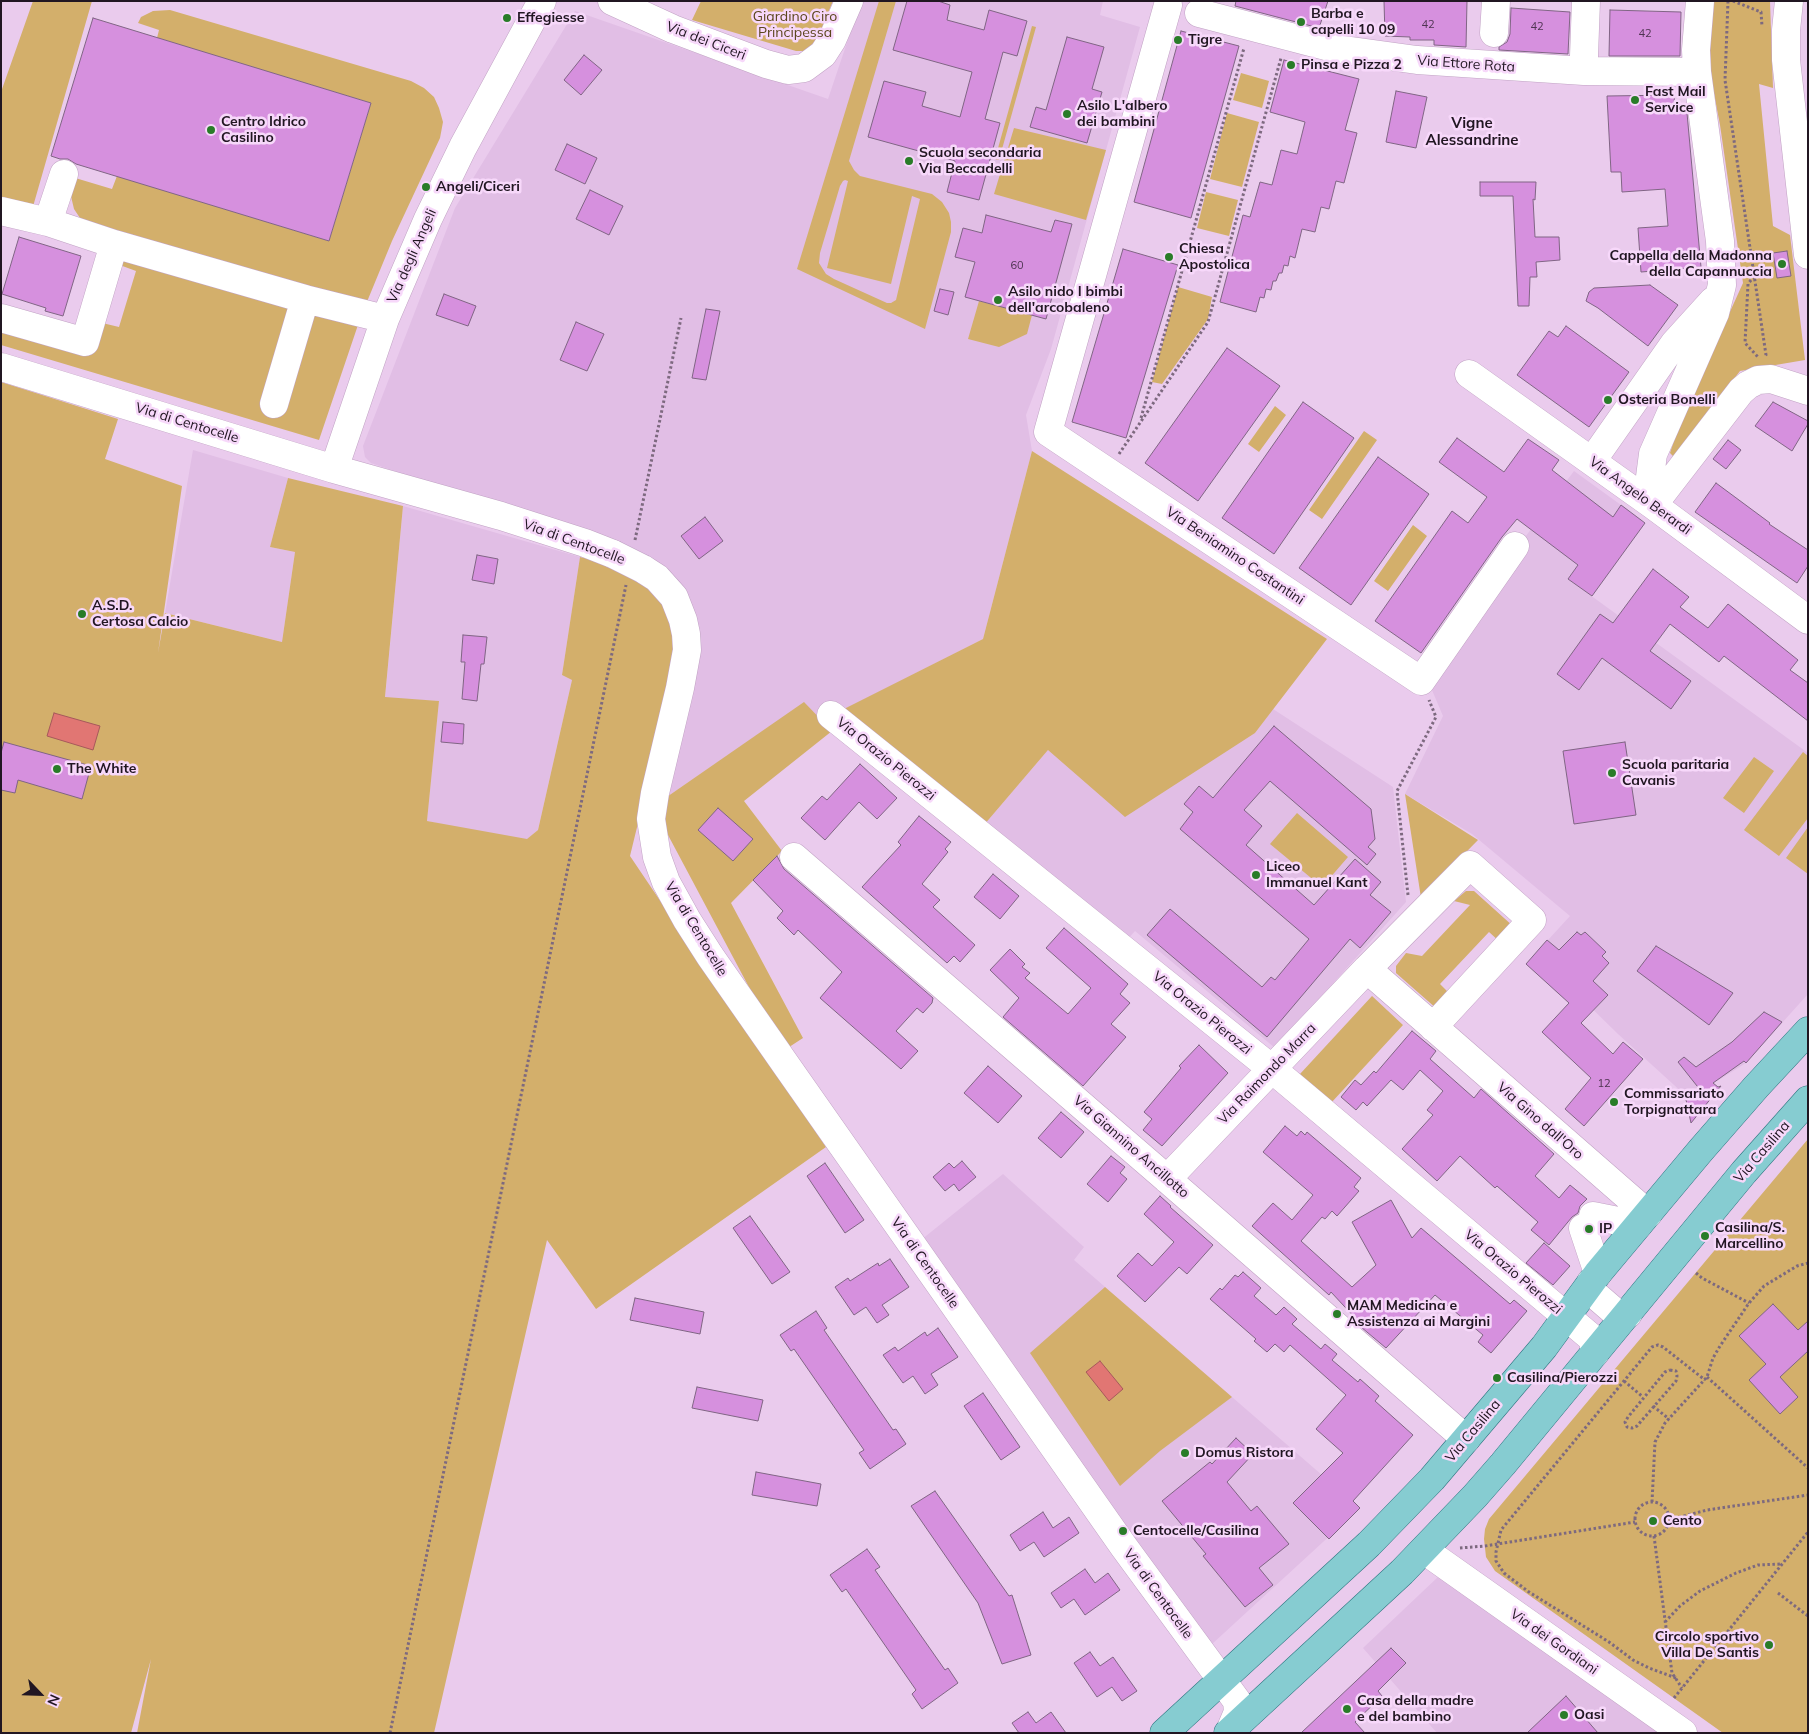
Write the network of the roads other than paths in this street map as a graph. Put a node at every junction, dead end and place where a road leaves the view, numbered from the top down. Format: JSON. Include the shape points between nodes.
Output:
{"nodes":[{"id":1,"x":542,"y":1,"type":"edge"},
{"id":2,"x":612,"y":1,"type":"edge"},
{"id":3,"x":849,"y":1,"type":"edge"},
{"id":4,"x":1496,"y":1,"type":"edge"},
{"id":5,"x":1586,"y":1,"type":"edge"},
{"id":6,"x":1700,"y":1,"type":"edge"},
{"id":7,"x":1789,"y":1,"type":"edge"},
{"id":8,"x":1164,"y":3,"type":"edge"},
{"id":9,"x":1201,"y":7,"type":"edge"},
{"id":10,"x":1494,"y":33,"type":"dead end"},
{"id":11,"x":1584,"y":56,"type":"dead end"},
{"id":12,"x":1697,"y":72,"type":"junction"},
{"id":13,"x":1798,"y":96,"type":"edge"},
{"id":14,"x":64,"y":174,"type":"dead end"},
{"id":15,"x":1,"y":211,"type":"edge"},
{"id":16,"x":48,"y":222,"type":"junction"},
{"id":17,"x":114,"y":244,"type":"junction"},
{"id":18,"x":1808,"y":255,"type":"edge"},
{"id":19,"x":1721,"y":293,"type":"junction"},
{"id":20,"x":305,"y":299,"type":"junction"},
{"id":21,"x":1,"y":318,"type":"edge"},
{"id":22,"x":385,"y":319,"type":"junction"},
{"id":23,"x":1,"y":367,"type":"edge"},
{"id":24,"x":1469,"y":374,"type":"dead end"},
{"id":25,"x":1808,"y":391,"type":"edge"},
{"id":26,"x":274,"y":404,"type":"dead end"},
{"id":27,"x":1592,"y":461,"type":"junction"},
{"id":28,"x":334,"y":469,"type":"junction"},
{"id":29,"x":1653,"y":505,"type":"junction"},
{"id":30,"x":1515,"y":546,"type":"dead end"},
{"id":31,"x":1808,"y":620,"type":"edge"},
{"id":32,"x":831,"y":716,"type":"dead end"},
{"id":33,"x":794,"y":857,"type":"dead end"},
{"id":34,"x":1367,"y":969,"type":"junction"},
{"id":35,"x":1433,"y":1027,"type":"junction"},
{"id":36,"x":1808,"y":1031,"type":"edge"},
{"id":37,"x":1272,"y":1069,"type":"junction"},
{"id":38,"x":1808,"y":1100,"type":"edge"},
{"id":39,"x":1167,"y":1178,"type":"junction"},
{"id":40,"x":1643,"y":1219,"type":"junction"},
{"id":41,"x":1595,"y":1278,"type":"junction"},
{"id":42,"x":1628,"y":1314,"type":"junction"},
{"id":43,"x":1567,"y":1317,"type":"junction"},
{"id":44,"x":1595,"y":1353,"type":"junction"},
{"id":45,"x":1466,"y":1439,"type":"junction"},
{"id":46,"x":1424,"y":1550,"type":"junction"},
{"id":47,"x":1221,"y":1680,"type":"junction"},
{"id":48,"x":1229,"y":1732,"type":"edge"},
{"id":49,"x":1164,"y":1733,"type":"edge"},
{"id":50,"x":1683,"y":1733,"type":"edge"}],
"edges":[{"from":1,"to":22,"type":"street","name":"Via degli Angeli","via":[[448,178]]},
{"from":2,"to":3,"type":"street","name":"Via dei Ciceri","via":[[658,23],[788,70],[804,68],[818,59],[828,47]]},
{"from":4,"to":10,"type":"street"},
{"from":5,"to":11,"type":"street"},
{"from":6,"to":12,"type":"street"},
{"from":7,"to":13,"type":"street","via":[[1786,60]]},
{"from":8,"to":9,"type":"street","name":"Via Ettore Rota"},
{"from":8,"to":30,"type":"street","name":"Via Beniamino Costantini","via":[[1160,34],[1048,432],[1421,681]]},
{"from":9,"to":12,"type":"street","name":"Via Ettore Rota","via":[[1242,34],[1417,60],[1584,71]]},
{"from":12,"to":19,"type":"street","via":[[1720,241]]},
{"from":13,"to":18,"type":"street"},
{"from":14,"to":16,"type":"street"},
{"from":15,"to":16,"type":"street"},
{"from":16,"to":17,"type":"street"},
{"from":17,"to":20,"type":"street"},
{"from":17,"to":21,"type":"street","via":[[85,342]]},
{"from":19,"to":27,"type":"street","via":[[1674,344]]},
{"from":19,"to":29,"type":"street","via":[[1710,326],[1653,454],[1650,477]]},
{"from":20,"to":22,"type":"street"},
{"from":20,"to":26,"type":"street"},
{"from":22,"to":28,"type":"street","name":"Via degli Angeli"},
{"from":23,"to":28,"type":"street","name":"Via di Centocelle"},
{"from":24,"to":27,"type":"street","name":"Via Angelo Berardi"},
{"from":25,"to":29,"type":"street","via":[[1771,379],[1748,385]]},
{"from":27,"to":29,"type":"street","name":"Via Angelo Berardi"},
{"from":28,"to":47,"type":"street","name":"Via di Centocelle","bridge":true,"via":[[585,543],[624,548],[635,575],[658,578],[674,597],[683,620],[686,650],[651,819],[657,857],[666,882],[687,920],[780,1057]]},
{"from":29,"to":31,"type":"street","name":"Via Angelo Berardi"},
{"from":32,"to":37,"type":"street","name":"Via Orazio Pierozzi"},
{"from":33,"to":39,"type":"street","name":"Via Giannino Ancillotto"},
{"from":34,"to":35,"type":"street","name":"Via Gino dall'Oro"},
{"from":34,"to":35,"type":"street","name":"Via Raimondo Marra","via":[[1470,865],[1532,920]]},
{"from":34,"to":37,"type":"street","name":"Via Raimondo Marra"},
{"from":35,"to":40,"type":"street","name":"Via Gino dall'Oro"},
{"from":36,"to":40,"type":"main road","name":"Via Casilina"},
{"from":37,"to":39,"type":"street","name":"Via Raimondo Marra"},
{"from":37,"to":43,"type":"street","name":"Via Orazio Pierozzi"},
{"from":38,"to":42,"type":"main road","name":"Via Casilina","via":[[1744,1172]]},
{"from":39,"to":45,"type":"street","name":"Via Giannino Ancillotto"},
{"from":40,"to":41,"type":"main road","name":"Via Casilina"},
{"from":40,"to":41,"type":"street","via":[[1588,1222]]},
{"from":41,"to":42,"type":"street","via":[[1590,1287],[1593,1293],[1615,1312]]},
{"from":41,"to":43,"type":"main road","name":"Via Casilina"},
{"from":42,"to":44,"type":"main road","name":"Via Casilina"},
{"from":43,"to":44,"type":"street","name":"Via Orazio Pierozzi","via":[[1593,1339]]},
{"from":43,"to":45,"type":"main road","name":"Via Casilina"},
{"from":44,"to":46,"type":"main road","name":"Via Casilina","via":[[1503,1464]]},
{"from":45,"to":47,"type":"main road","name":"Via Casilina","via":[[1383,1531]]},
{"from":46,"to":48,"type":"main road","name":"Via Casilina"},
{"from":46,"to":50,"type":"street","name":"Via dei Gordiani"},
{"from":47,"to":48,"type":"street","name":"Via di Centocelle","via":[[1238,1705],[1236,1719]]},
{"from":47,"to":49,"type":"main road","name":"Via Casilina"}]}
